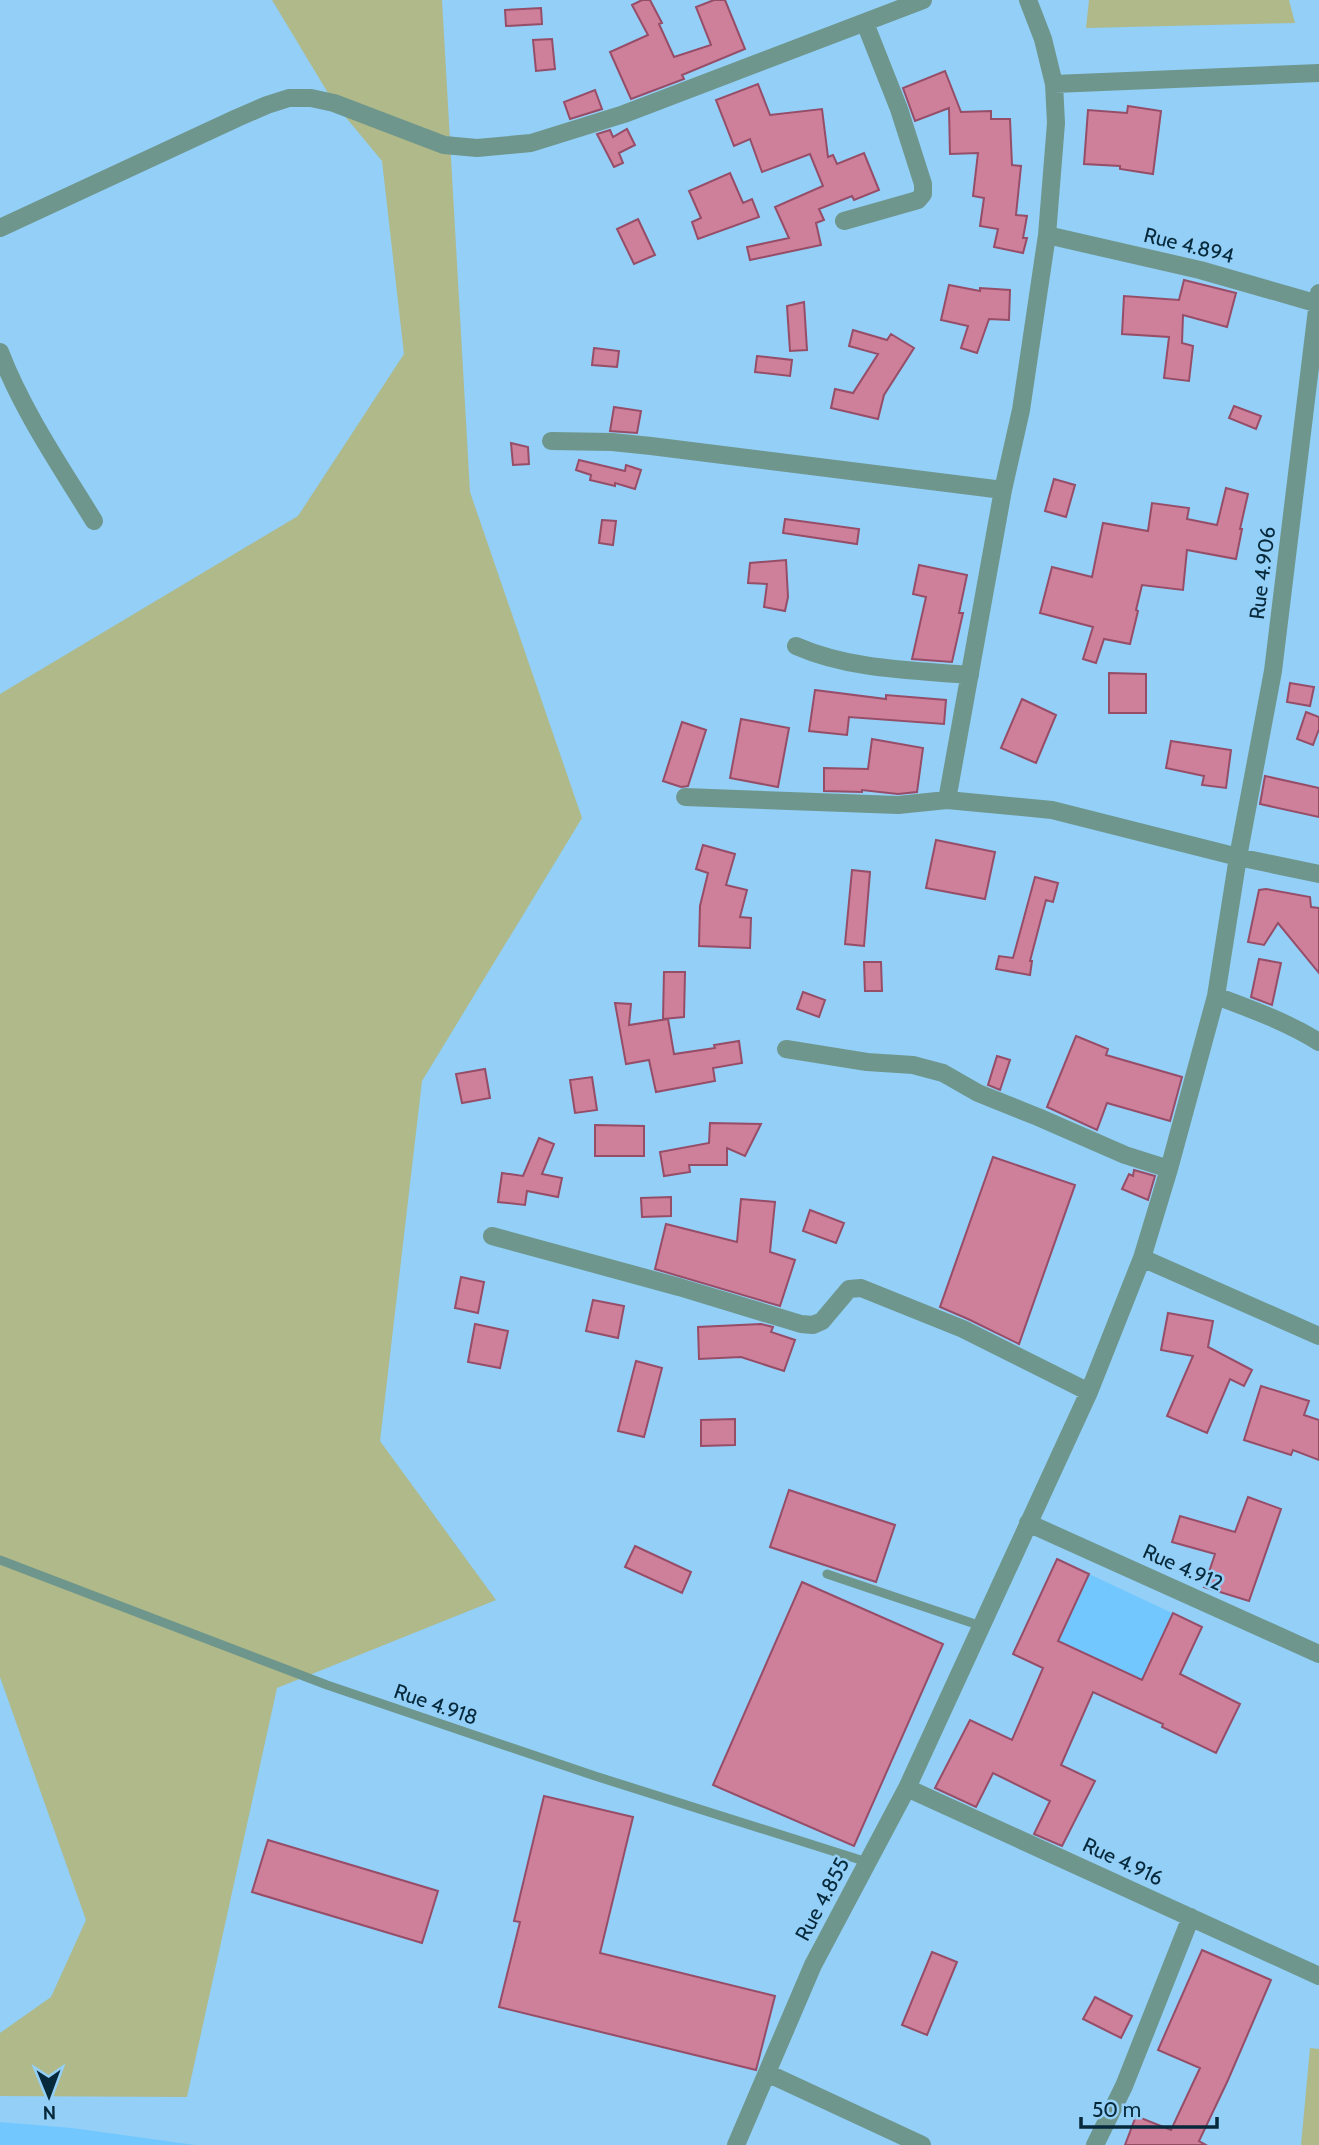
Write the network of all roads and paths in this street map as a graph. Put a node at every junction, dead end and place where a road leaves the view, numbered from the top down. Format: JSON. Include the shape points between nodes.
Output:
{"nodes":[{"id":1,"x":923,"y":0,"type":"edge"},
{"id":2,"x":1028,"y":0,"type":"edge"},
{"id":3,"x":865,"y":23,"type":"junction"},
{"id":4,"x":1319,"y":73,"type":"edge"},
{"id":5,"x":1054,"y":84,"type":"junction"},
{"id":6,"x":844,"y":221,"type":"dead end"},
{"id":7,"x":0,"y":228,"type":"edge"},
{"id":8,"x":1046,"y":235,"type":"junction"},
{"id":9,"x":1319,"y":293,"type":"edge"},
{"id":10,"x":1319,"y":304,"type":"edge"},
{"id":11,"x":0,"y":352,"type":"edge"},
{"id":12,"x":551,"y":441,"type":"dead end"},
{"id":13,"x":1003,"y":490,"type":"junction"},
{"id":14,"x":94,"y":522,"type":"dead end"},
{"id":15,"x":796,"y":646,"type":"dead end"},
{"id":16,"x":970,"y":675,"type":"junction"},
{"id":17,"x":685,"y":797,"type":"dead end"},
{"id":18,"x":947,"y":800,"type":"junction"},
{"id":19,"x":1238,"y":857,"type":"junction"},
{"id":20,"x":1319,"y":874,"type":"edge"},
{"id":21,"x":1216,"y":996,"type":"junction"},
{"id":22,"x":1319,"y":1042,"type":"edge"},
{"id":23,"x":786,"y":1049,"type":"dead end"},
{"id":24,"x":1169,"y":1169,"type":"junction"},
{"id":25,"x":492,"y":1236,"type":"dead end"},
{"id":26,"x":1142,"y":1258,"type":"junction"},
{"id":27,"x":1319,"y":1336,"type":"edge"},
{"id":28,"x":1089,"y":1392,"type":"junction"},
{"id":29,"x":1028,"y":1523,"type":"junction"},
{"id":30,"x":0,"y":1560,"type":"edge"},
{"id":31,"x":827,"y":1574,"type":"dead end"},
{"id":32,"x":981,"y":1626,"type":"junction"},
{"id":33,"x":1319,"y":1654,"type":"edge"},
{"id":34,"x":907,"y":1787,"type":"junction"},
{"id":35,"x":867,"y":1862,"type":"junction"},
{"id":36,"x":1191,"y":1917,"type":"junction"},
{"id":37,"x":1319,"y":1976,"type":"edge"},
{"id":38,"x":767,"y":2073,"type":"junction"},
{"id":39,"x":736,"y":2145,"type":"edge"},
{"id":40,"x":922,"y":2145,"type":"edge"},
{"id":41,"x":1095,"y":2145,"type":"edge"}],
"edges":[{"from":1,"to":3,"type":"street"},
{"from":2,"to":5,"type":"street"},
{"from":3,"to":6,"type":"street","via":[[899,109],[923,194],[918,200]]},
{"from":3,"to":7,"type":"street","via":[[624,114],[531,143],[478,148],[444,145],[334,103],[289,98]]},
{"from":4,"to":5,"type":"street"},
{"from":5,"to":8,"type":"street","via":[[1056,123]]},
{"from":8,"to":10,"type":"street","name":"Rue 4.894","via":[[1200,270]]},
{"from":8,"to":13,"type":"street","via":[[1021,410]]},
{"from":9,"to":10,"type":"street","name":"Rue 4.906"},
{"from":10,"to":19,"type":"street","name":"Rue 4.906","via":[[1273,671]]},
{"from":11,"to":14,"type":"street"},
{"from":12,"to":13,"type":"street","via":[[638,444]]},
{"from":13,"to":16,"type":"street"},
{"from":15,"to":16,"type":"street","via":[[853,664]]},
{"from":16,"to":18,"type":"street"},
{"from":17,"to":18,"type":"street","via":[[898,805]]},
{"from":18,"to":19,"type":"street","via":[[1052,810]]},
{"from":19,"to":20,"type":"street"},
{"from":19,"to":21,"type":"street","name":"Rue 4.906"},
{"from":21,"to":22,"type":"street"},
{"from":21,"to":24,"type":"street","name":"Rue 4.906"},
{"from":23,"to":24,"type":"street","via":[[943,1073],[978,1093]]},
{"from":24,"to":26,"type":"street","name":"Rue 4.906"},
{"from":25,"to":28,"type":"street","via":[[801,1324],[822,1321],[849,1289],[861,1288],[963,1329]]},
{"from":26,"to":27,"type":"street"},
{"from":26,"to":28,"type":"street","name":"Rue 4.855"},
{"from":28,"to":29,"type":"street","name":"Rue 4.855"},
{"from":29,"to":32,"type":"street","name":"Rue 4.855"},
{"from":29,"to":33,"type":"street","name":"Rue 4.912"},
{"from":30,"to":35,"type":"lane","name":"Rue 4.918","via":[[327,1685]]},
{"from":31,"to":32,"type":"lane"},
{"from":32,"to":34,"type":"street","name":"Rue 4.855"},
{"from":34,"to":35,"type":"street","name":"Rue 4.855"},
{"from":34,"to":36,"type":"street","name":"Rue 4.916"},
{"from":35,"to":38,"type":"street","name":"Rue 4.855","via":[[813,1965]]},
{"from":36,"to":37,"type":"street","name":"Rue 4.916"},
{"from":36,"to":41,"type":"street","via":[[1124,2086]]},
{"from":38,"to":39,"type":"street","name":"Rue 4.855"},
{"from":38,"to":40,"type":"street"}]}
